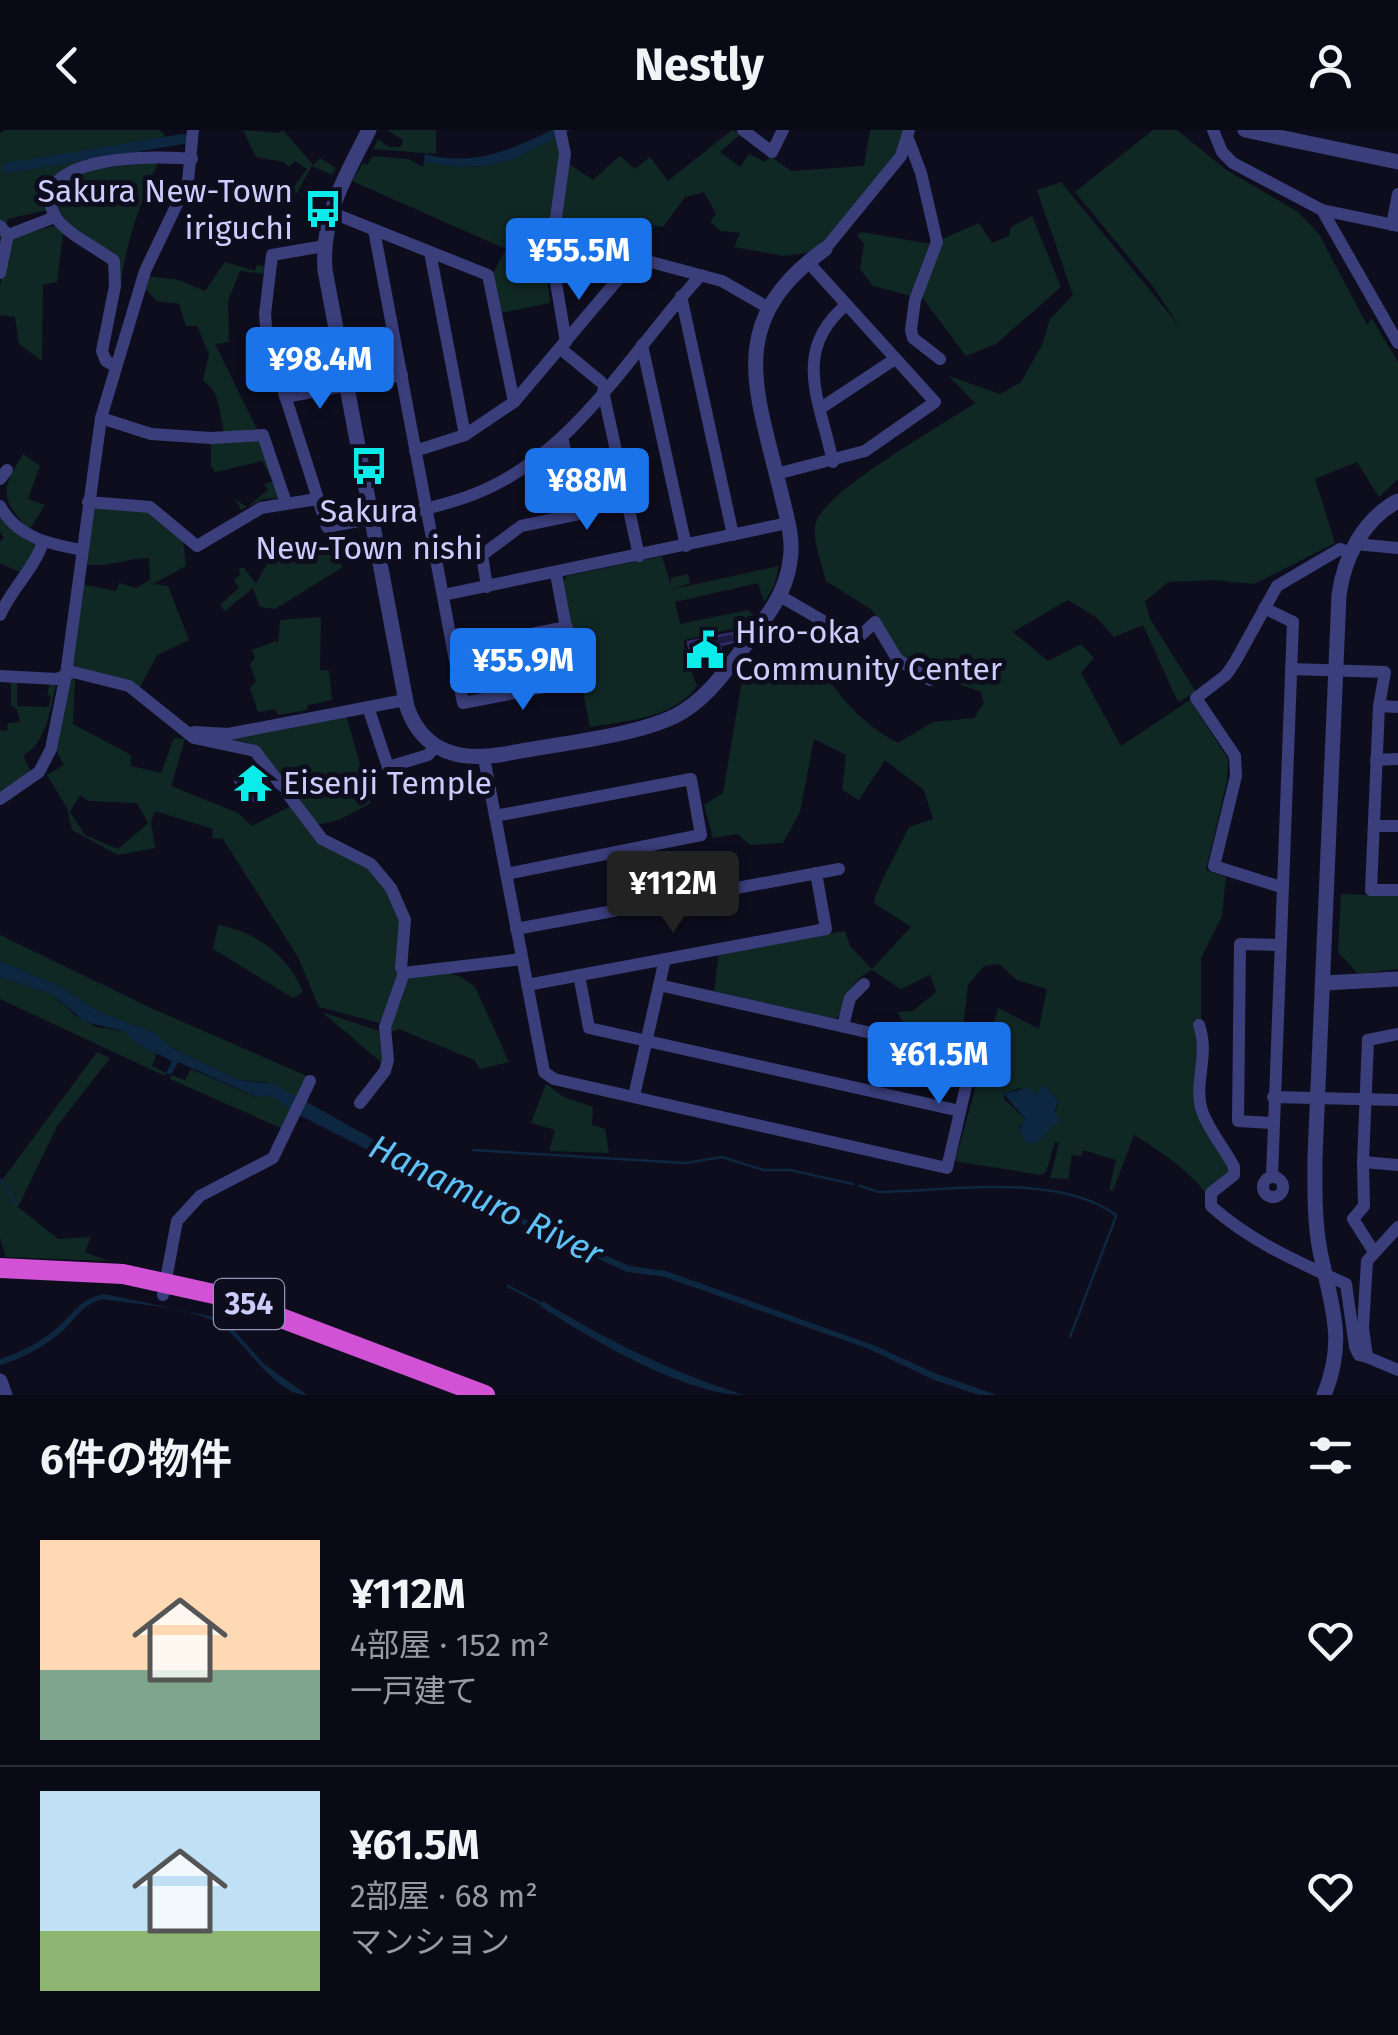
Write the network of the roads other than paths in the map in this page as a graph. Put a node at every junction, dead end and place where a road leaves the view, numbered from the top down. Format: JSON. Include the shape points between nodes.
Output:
{"nodes":[{"id":1,"x":193,"y":130,"type":"edge"},
{"id":2,"x":369,"y":130,"type":"edge"},
{"id":3,"x":783,"y":130,"type":"edge"},
{"id":4,"x":1213,"y":130,"type":"edge"},
{"id":5,"x":1245,"y":130,"type":"edge"},
{"id":6,"x":560,"y":132,"type":"edge"},
{"id":7,"x":752,"y":132,"type":"edge"},
{"id":8,"x":909,"y":136,"type":"edge"},
{"id":9,"x":192,"y":159,"type":"junction"},
{"id":10,"x":1398,"y":162,"type":"edge"},
{"id":11,"x":1398,"y":194,"type":"edge"},
{"id":12,"x":1322,"y":210,"type":"junction"},
{"id":13,"x":330,"y":212,"type":"junction"},
{"id":14,"x":55,"y":217,"type":"junction"},
{"id":15,"x":1395,"y":225,"type":"edge"},
{"id":16,"x":4,"y":230,"type":"edge"},
{"id":17,"x":374,"y":230,"type":"junction"},
{"id":18,"x":324,"y":246,"type":"junction"},
{"id":19,"x":825,"y":249,"type":"joint"},
{"id":20,"x":430,"y":252,"type":"junction"},
{"id":21,"x":808,"y":262,"type":"junction"},
{"id":22,"x":0,"y":273,"type":"edge"},
{"id":23,"x":701,"y":275,"type":"junction"},
{"id":24,"x":681,"y":296,"type":"junction"},
{"id":25,"x":846,"y":305,"type":"junction"},
{"id":26,"x":768,"y":307,"type":"junction"},
{"id":27,"x":1398,"y":343,"type":"edge"},
{"id":28,"x":642,"y":345,"type":"junction"},
{"id":29,"x":564,"y":346,"type":"junction"},
{"id":30,"x":895,"y":358,"type":"junction"},
{"id":31,"x":940,"y":359,"type":"dead end"},
{"id":32,"x":116,"y":366,"type":"junction"},
{"id":33,"x":402,"y":375,"type":"junction"},
{"id":34,"x":346,"y":385,"type":"junction"},
{"id":35,"x":602,"y":386,"type":"junction"},
{"id":36,"x":285,"y":397,"type":"junction"},
{"id":37,"x":514,"y":402,"type":"junction"},
{"id":38,"x":821,"y":408,"type":"junction"},
{"id":39,"x":101,"y":418,"type":"junction"},
{"id":40,"x":465,"y":435,"type":"junction"},
{"id":41,"x":562,"y":437,"type":"junction"},
{"id":42,"x":416,"y":451,"type":"junction"},
{"id":43,"x":833,"y":462,"type":"junction"},
{"id":44,"x":776,"y":474,"type":"junction"},
{"id":45,"x":317,"y":499,"type":"junction"},
{"id":46,"x":1398,"y":501,"type":"edge"},
{"id":47,"x":88,"y":502,"type":"junction"},
{"id":48,"x":286,"y":503,"type":"junction"},
{"id":49,"x":0,"y":508,"type":"edge"},
{"id":50,"x":426,"y":508,"type":"junction"},
{"id":51,"x":371,"y":518,"type":"junction"},
{"id":52,"x":788,"y":523,"type":"junction"},
{"id":53,"x":734,"y":535,"type":"junction"},
{"id":54,"x":43,"y":543,"type":"junction"},
{"id":55,"x":686,"y":546,"type":"junction"},
{"id":56,"x":1398,"y":548,"type":"edge"},
{"id":57,"x":1353,"y":549,"type":"junction"},
{"id":58,"x":82,"y":550,"type":"junction"},
{"id":59,"x":639,"y":556,"type":"junction"},
{"id":60,"x":556,"y":574,"type":"junction"},
{"id":61,"x":488,"y":587,"type":"junction"},
{"id":62,"x":4,"y":595,"type":"edge"},
{"id":63,"x":443,"y":596,"type":"junction"},
{"id":64,"x":780,"y":596,"type":"junction"},
{"id":65,"x":1264,"y":608,"type":"junction"},
{"id":66,"x":0,"y":615,"type":"edge"},
{"id":67,"x":566,"y":627,"type":"junction"},
{"id":68,"x":453,"y":649,"type":"junction"},
{"id":69,"x":1290,"y":669,"type":"junction"},
{"id":70,"x":1336,"y":670,"type":"junction"},
{"id":71,"x":66,"y":674,"type":"junction"},
{"id":72,"x":0,"y":676,"type":"edge"},
{"id":73,"x":930,"y":680,"type":"dead end"},
{"id":74,"x":405,"y":700,"type":"junction"},
{"id":75,"x":1378,"y":706,"type":"junction"},
{"id":76,"x":368,"y":707,"type":"junction"},
{"id":77,"x":1398,"y":707,"type":"edge"},
{"id":78,"x":182,"y":728,"type":"junction"},
{"id":79,"x":435,"y":748,"type":"junction"},
{"id":80,"x":484,"y":758,"type":"junction"},
{"id":81,"x":1398,"y":759,"type":"edge"},
{"id":82,"x":1376,"y":760,"type":"junction"},
{"id":83,"x":0,"y":799,"type":"edge"},
{"id":84,"x":495,"y":816,"type":"junction"},
{"id":85,"x":1374,"y":826,"type":"junction"},
{"id":86,"x":1398,"y":826,"type":"edge"},
{"id":87,"x":840,"y":869,"type":"dead end"},
{"id":88,"x":816,"y":873,"type":"junction"},
{"id":89,"x":506,"y":874,"type":"junction"},
{"id":90,"x":1281,"y":887,"type":"junction"},
{"id":91,"x":1398,"y":890,"type":"edge"},
{"id":92,"x":516,"y":929,"type":"junction"},
{"id":93,"x":1279,"y":945,"type":"junction"},
{"id":94,"x":522,"y":959,"type":"junction"},
{"id":95,"x":665,"y":959,"type":"junction"},
{"id":96,"x":404,"y":973,"type":"junction"},
{"id":97,"x":579,"y":976,"type":"junction"},
{"id":98,"x":1398,"y":979,"type":"edge"},
{"id":99,"x":1324,"y":983,"type":"junction"},
{"id":100,"x":864,"y":984,"type":"dead end"},
{"id":101,"x":528,"y":985,"type":"junction"},
{"id":102,"x":659,"y":985,"type":"junction"},
{"id":103,"x":1199,"y":1025,"type":"dead end"},
{"id":104,"x":843,"y":1026,"type":"junction"},
{"id":105,"x":1398,"y":1034,"type":"edge"},
{"id":106,"x":647,"y":1041,"type":"junction"},
{"id":107,"x":310,"y":1081,"type":"dead end"},
{"id":108,"x":634,"y":1096,"type":"junction"},
{"id":109,"x":1273,"y":1096,"type":"junction"},
{"id":110,"x":1318,"y":1098,"type":"junction"},
{"id":111,"x":1398,"y":1100,"type":"edge"},
{"id":112,"x":1364,"y":1101,"type":"junction"},
{"id":113,"x":360,"y":1103,"type":"dead end"},
{"id":114,"x":960,"y":1111,"type":"junction"},
{"id":115,"x":1272,"y":1124,"type":"junction"},
{"id":116,"x":1363,"y":1162,"type":"junction"},
{"id":117,"x":1398,"y":1165,"type":"edge"},
{"id":118,"x":1272,"y":1177,"type":"dead end"},
{"id":119,"x":1398,"y":1227,"type":"edge"},
{"id":120,"x":1374,"y":1252,"type":"junction"},
{"id":121,"x":0,"y":1268,"type":"edge"},
{"id":122,"x":1328,"y":1280,"type":"junction"},
{"id":123,"x":0,"y":1281,"type":"edge"},
{"id":124,"x":164,"y":1288,"type":"junction"},
{"id":125,"x":1367,"y":1357,"type":"junction"},
{"id":126,"x":1398,"y":1370,"type":"edge"},
{"id":127,"x":0,"y":1381,"type":"edge"},
{"id":128,"x":5,"y":1395,"type":"edge"},
{"id":129,"x":448,"y":1395,"type":"edge"},
{"id":130,"x":485,"y":1395,"type":"edge"},
{"id":131,"x":1324,"y":1395,"type":"edge"}],
"edges":[{"from":1,"to":9,"type":"street"},
{"from":2,"to":13,"type":"street"},
{"from":3,"to":7,"type":"street","via":[[772,152]]},
{"from":4,"to":12,"type":"street","via":[[1233,164]]},
{"from":5,"to":10,"type":"street"},
{"from":6,"to":29,"type":"street","via":[[564,154],[551,253]]},
{"from":8,"to":19,"type":"street","via":[[901,156]]},
{"from":8,"to":31,"type":"street","via":[[937,242],[911,330]]},
{"from":9,"to":14,"type":"street","via":[[151,156],[71,171],[54,188]]},
{"from":9,"to":32,"type":"street","via":[[145,271]]},
{"from":11,"to":15,"type":"street"},
{"from":12,"to":15,"type":"street"},
{"from":12,"to":27,"type":"street"},
{"from":13,"to":17,"type":"street"},
{"from":13,"to":18,"type":"street"},
{"from":14,"to":16,"type":"street"},
{"from":14,"to":32,"type":"street","via":[[114,261],[102,358]]},
{"from":16,"to":22,"type":"street"},
{"from":17,"to":20,"type":"street"},
{"from":17,"to":33,"type":"street"},
{"from":18,"to":34,"type":"street"},
{"from":18,"to":36,"type":"street","via":[[272,254],[266,328]]},
{"from":19,"to":21,"type":"street"},
{"from":20,"to":37,"type":"street","via":[[488,275]]},
{"from":20,"to":40,"type":"street"},
{"from":21,"to":25,"type":"street"},
{"from":21,"to":26,"type":"street"},
{"from":23,"to":24,"type":"street"},
{"from":23,"to":26,"type":"street"},
{"from":23,"to":29,"type":"street","via":[[636,258]]},
{"from":24,"to":28,"type":"street"},
{"from":24,"to":53,"type":"street"},
{"from":25,"to":30,"type":"street"},
{"from":25,"to":38,"type":"street","via":[[813,349]]},
{"from":26,"to":44,"type":"street","via":[[755,358]]},
{"from":28,"to":35,"type":"street"},
{"from":28,"to":55,"type":"street"},
{"from":29,"to":35,"type":"street"},
{"from":29,"to":37,"type":"street"},
{"from":30,"to":38,"type":"street"},
{"from":30,"to":43,"type":"street","via":[[935,402],[865,451]]},
{"from":32,"to":39,"type":"street"},
{"from":33,"to":34,"type":"street"},
{"from":33,"to":42,"type":"street"},
{"from":34,"to":36,"type":"street"},
{"from":34,"to":51,"type":"street"},
{"from":35,"to":41,"type":"street"},
{"from":35,"to":59,"type":"street"},
{"from":36,"to":45,"type":"street"},
{"from":37,"to":40,"type":"street"},
{"from":38,"to":43,"type":"street"},
{"from":39,"to":47,"type":"street"},
{"from":39,"to":48,"type":"street","via":[[150,434],[263,434]]},
{"from":40,"to":42,"type":"street"},
{"from":41,"to":50,"type":"street","via":[[504,480]]},
{"from":41,"to":61,"type":"street","via":[[579,514],[521,526],[482,555]]},
{"from":42,"to":50,"type":"street"},
{"from":43,"to":44,"type":"street"},
{"from":44,"to":52,"type":"street"},
{"from":45,"to":48,"type":"street"},
{"from":45,"to":51,"type":"street","via":[[327,527]]},
{"from":46,"to":57,"type":"street","via":[[1376,516]]},
{"from":47,"to":48,"type":"street","via":[[150,507],[197,546],[262,508]]},
{"from":47,"to":58,"type":"street"},
{"from":49,"to":54,"type":"street"},
{"from":50,"to":51,"type":"street"},
{"from":50,"to":63,"type":"street"},
{"from":51,"to":74,"type":"street"},
{"from":52,"to":53,"type":"street"},
{"from":52,"to":64,"type":"street","via":[[791,553]]},
{"from":53,"to":55,"type":"street"},
{"from":54,"to":58,"type":"street"},
{"from":54,"to":62,"type":"street","via":[[34,568]]},
{"from":55,"to":59,"type":"street"},
{"from":56,"to":57,"type":"street"},
{"from":57,"to":65,"type":"street","via":[[1340,548],[1285,580]]},
{"from":57,"to":70,"type":"street","via":[[1341,582]]},
{"from":58,"to":71,"type":"street"},
{"from":59,"to":60,"type":"street"},
{"from":60,"to":61,"type":"street"},
{"from":60,"to":67,"type":"street"},
{"from":61,"to":63,"type":"street"},
{"from":62,"to":66,"type":"street"},
{"from":63,"to":68,"type":"street"},
{"from":64,"to":73,"type":"street","via":[[856,640],[875,622],[898,659]]},
{"from":64,"to":80,"type":"street","via":[[711,689],[676,716]]},
{"from":65,"to":69,"type":"street","via":[[1292,622]]},
{"from":65,"to":90,"type":"street","via":[[1226,674],[1196,698],[1235,756],[1214,866]]},
{"from":67,"to":68,"type":"street"},
{"from":67,"to":68,"type":"street","via":[[576,681],[463,702]]},
{"from":69,"to":70,"type":"street"},
{"from":69,"to":90,"type":"street"},
{"from":70,"to":75,"type":"street","via":[[1384,672]]},
{"from":70,"to":99,"type":"street"},
{"from":71,"to":72,"type":"street"},
{"from":71,"to":78,"type":"street","via":[[129,686]]},
{"from":71,"to":83,"type":"street","via":[[45,764]]},
{"from":74,"to":76,"type":"street"},
{"from":74,"to":79,"type":"street"},
{"from":75,"to":77,"type":"street"},
{"from":75,"to":82,"type":"street"},
{"from":76,"to":78,"type":"street","via":[[228,734]]},
{"from":76,"to":79,"type":"street","via":[[388,767]]},
{"from":78,"to":96,"type":"street","via":[[194,738],[255,751],[322,840],[381,874],[402,906]]},
{"from":79,"to":80,"type":"street"},
{"from":80,"to":84,"type":"street"},
{"from":81,"to":82,"type":"street"},
{"from":82,"to":85,"type":"street"},
{"from":84,"to":89,"type":"street"},
{"from":84,"to":89,"type":"street","via":[[691,779],[701,835]]},
{"from":85,"to":86,"type":"street"},
{"from":85,"to":91,"type":"street","via":[[1371,890]]},
{"from":87,"to":88,"type":"street"},
{"from":88,"to":92,"type":"street"},
{"from":88,"to":95,"type":"street","via":[[826,929]]},
{"from":89,"to":92,"type":"street"},
{"from":90,"to":93,"type":"street"},
{"from":92,"to":94,"type":"street"},
{"from":93,"to":109,"type":"street"},
{"from":93,"to":115,"type":"street","via":[[1240,944],[1238,1122]]},
{"from":94,"to":96,"type":"street"},
{"from":94,"to":101,"type":"street"},
{"from":95,"to":97,"type":"street"},
{"from":95,"to":102,"type":"street"},
{"from":96,"to":113,"type":"street","via":[[385,1027],[385,1071]]},
{"from":97,"to":101,"type":"street"},
{"from":97,"to":106,"type":"street","via":[[589,1028]]},
{"from":98,"to":99,"type":"street"},
{"from":99,"to":110,"type":"street"},
{"from":100,"to":104,"type":"street","via":[[850,998]]},
{"from":101,"to":108,"type":"street","via":[[544,1072]]},
{"from":102,"to":104,"type":"street"},
{"from":102,"to":106,"type":"street"},
{"from":103,"to":122,"type":"street","via":[[1206,1054],[1202,1112],[1234,1168],[1212,1193],[1212,1206]]},
{"from":104,"to":114,"type":"street","via":[[972,1056]]},
{"from":105,"to":112,"type":"street","via":[[1368,1040]]},
{"from":106,"to":108,"type":"street"},
{"from":106,"to":114,"type":"street"},
{"from":107,"to":124,"type":"street","via":[[273,1158],[200,1196],[176,1222]]},
{"from":108,"to":114,"type":"street","via":[[947,1168]]},
{"from":109,"to":110,"type":"street"},
{"from":109,"to":115,"type":"street"},
{"from":110,"to":112,"type":"street"},
{"from":110,"to":122,"type":"street","via":[[1316,1222]]},
{"from":111,"to":112,"type":"street"},
{"from":112,"to":116,"type":"street"},
{"from":115,"to":118,"type":"street"},
{"from":116,"to":117,"type":"street"},
{"from":116,"to":120,"type":"street","via":[[1364,1206],[1353,1219]]},
{"from":119,"to":120,"type":"street"},
{"from":120,"to":125,"type":"street","via":[[1367,1262],[1362,1328]]},
{"from":121,"to":124,"type":"highway","number":"354","via":[[88,1270]]},
{"from":122,"to":125,"type":"street","via":[[1346,1284],[1355,1347]]},
{"from":122,"to":131,"type":"street","via":[[1338,1326]]},
{"from":123,"to":124,"type":"highway","number":"354"},
{"from":124,"to":129,"type":"highway","number":"354"},
{"from":124,"to":130,"type":"highway","number":"354","via":[[284,1316]]},
{"from":125,"to":126,"type":"street"},
{"from":127,"to":128,"type":"street"}]}
